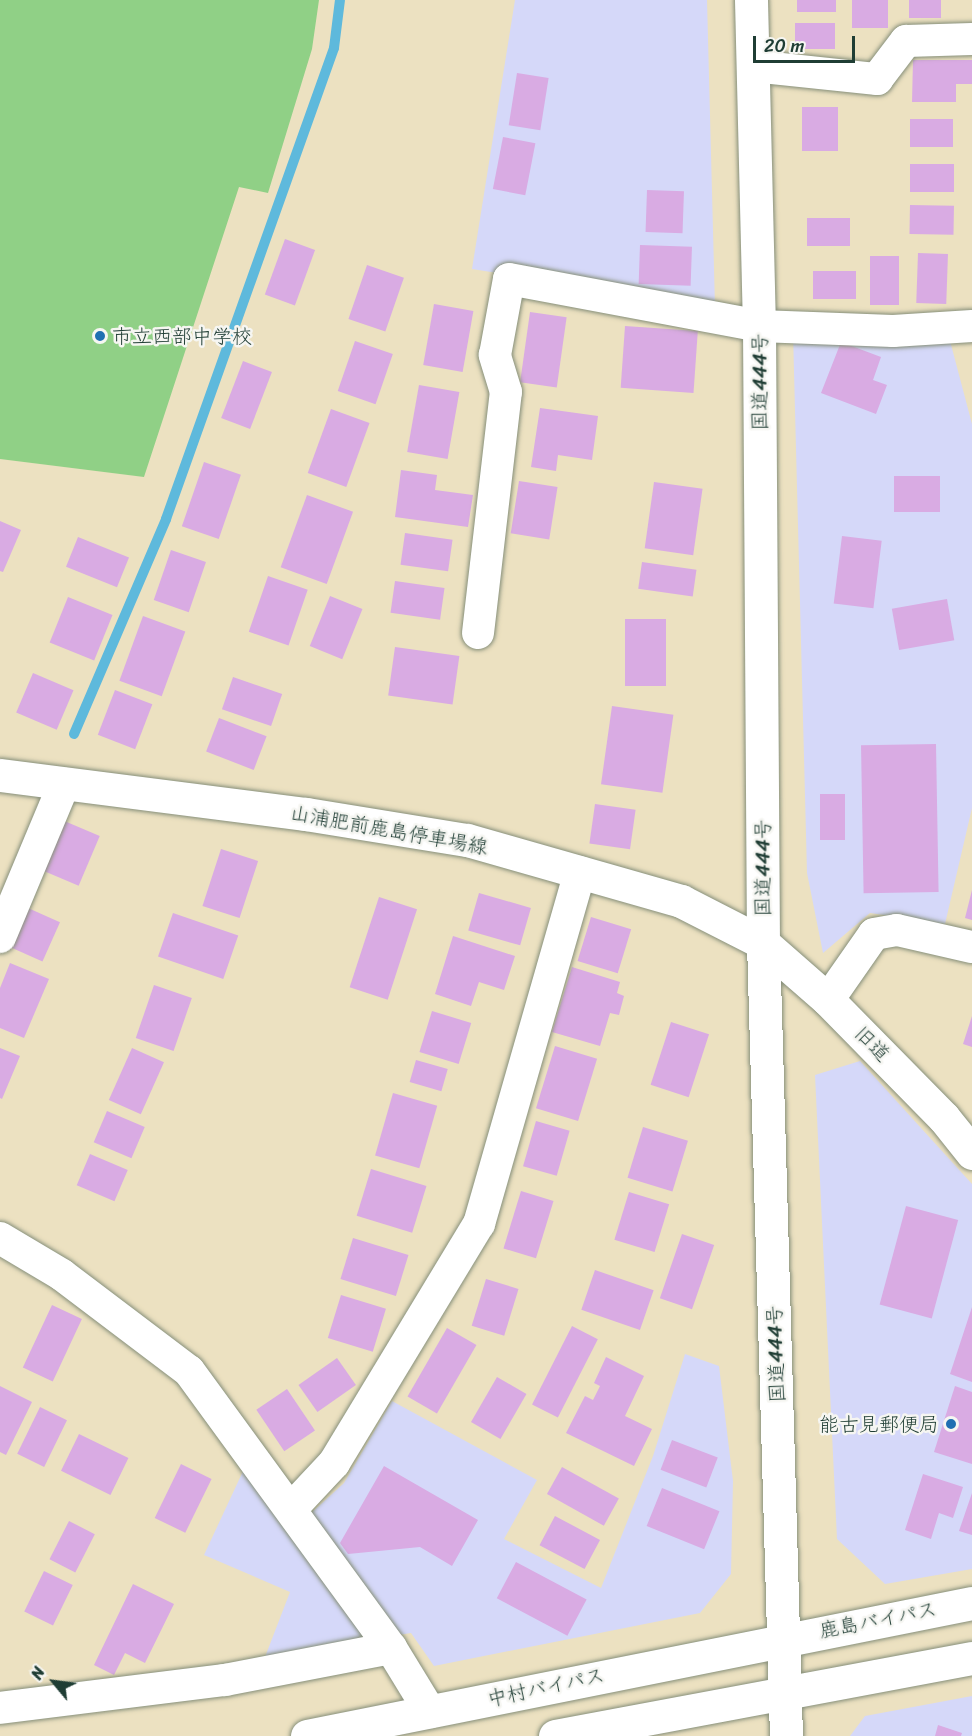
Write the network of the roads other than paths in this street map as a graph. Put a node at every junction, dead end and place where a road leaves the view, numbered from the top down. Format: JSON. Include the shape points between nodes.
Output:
{"nodes":[{"id":1,"x":751,"y":0,"type":"edge"},
{"id":2,"x":972,"y":39,"type":"edge"},
{"id":3,"x":753,"y":66,"type":"junction"},
{"id":4,"x":759,"y":326,"type":"junction"},
{"id":5,"x":972,"y":326,"type":"edge"},
{"id":6,"x":478,"y":633,"type":"dead end"},
{"id":7,"x":0,"y":775,"type":"edge"},
{"id":8,"x":64,"y":784,"type":"junction"},
{"id":9,"x":580,"y":872,"type":"junction"},
{"id":10,"x":0,"y":937,"type":"edge"},
{"id":11,"x":763,"y":943,"type":"junction"},
{"id":12,"x":972,"y":946,"type":"edge"},
{"id":13,"x":828,"y":1000,"type":"junction"},
{"id":14,"x":972,"y":1153,"type":"edge"},
{"id":15,"x":0,"y":1238,"type":"edge"},
{"id":16,"x":291,"y":1509,"type":"junction"},
{"id":17,"x":972,"y":1603,"type":"edge"},
{"id":18,"x":785,"y":1638,"type":"junction"},
{"id":19,"x":392,"y":1648,"type":"junction"},
{"id":20,"x":972,"y":1658,"type":"edge"},
{"id":21,"x":787,"y":1695,"type":"junction"},
{"id":22,"x":0,"y":1708,"type":"edge"},
{"id":23,"x":430,"y":1712,"type":"junction"},
{"id":24,"x":307,"y":1736,"type":"edge"},
{"id":25,"x":555,"y":1736,"type":"edge"},
{"id":26,"x":786,"y":1736,"type":"edge"}],
"edges":[{"from":1,"to":3,"type":"main road","name":"国道444号"},
{"from":2,"to":3,"type":"street","via":[[906,40],[877,79]]},
{"from":3,"to":4,"type":"main road","name":"国道444号"},
{"from":4,"to":5,"type":"street","via":[[893,331]]},
{"from":4,"to":6,"type":"street","via":[[508,279],[495,355],[506,392]]},
{"from":4,"to":11,"type":"main road","name":"国道444号"},
{"from":7,"to":8,"type":"main road","name":"山浦肥前鹿島停車場線"},
{"from":8,"to":9,"type":"main road","name":"山浦肥前鹿島停車場線","via":[[306,814],[456,838]]},
{"from":8,"to":10,"type":"street"},
{"from":9,"to":11,"type":"main road","name":"山浦肥前鹿島停車場線","via":[[681,901]]},
{"from":9,"to":16,"type":"street","via":[[479,1224],[334,1463]]},
{"from":11,"to":13,"type":"main road","name":"旧道"},
{"from":11,"to":18,"type":"main road","name":"国道444号"},
{"from":12,"to":13,"type":"street","via":[[897,930],[874,934]]},
{"from":13,"to":14,"type":"main road","name":"旧道","via":[[944,1118]]},
{"from":15,"to":16,"type":"street","via":[[63,1275],[189,1371]]},
{"from":16,"to":19,"type":"street"},
{"from":17,"to":18,"type":"main road","name":"鹿島バイパス"},
{"from":18,"to":21,"type":"main road","name":"国道444号"},
{"from":18,"to":23,"type":"main road","name":"中村バイパス"},
{"from":19,"to":22,"type":"street","via":[[225,1680]]},
{"from":19,"to":23,"type":"street"},
{"from":20,"to":21,"type":"main road"},
{"from":21,"to":25,"type":"main road"},
{"from":21,"to":26,"type":"main road","name":"国道444号"},
{"from":23,"to":24,"type":"main road","name":"中村バイパス"}]}
